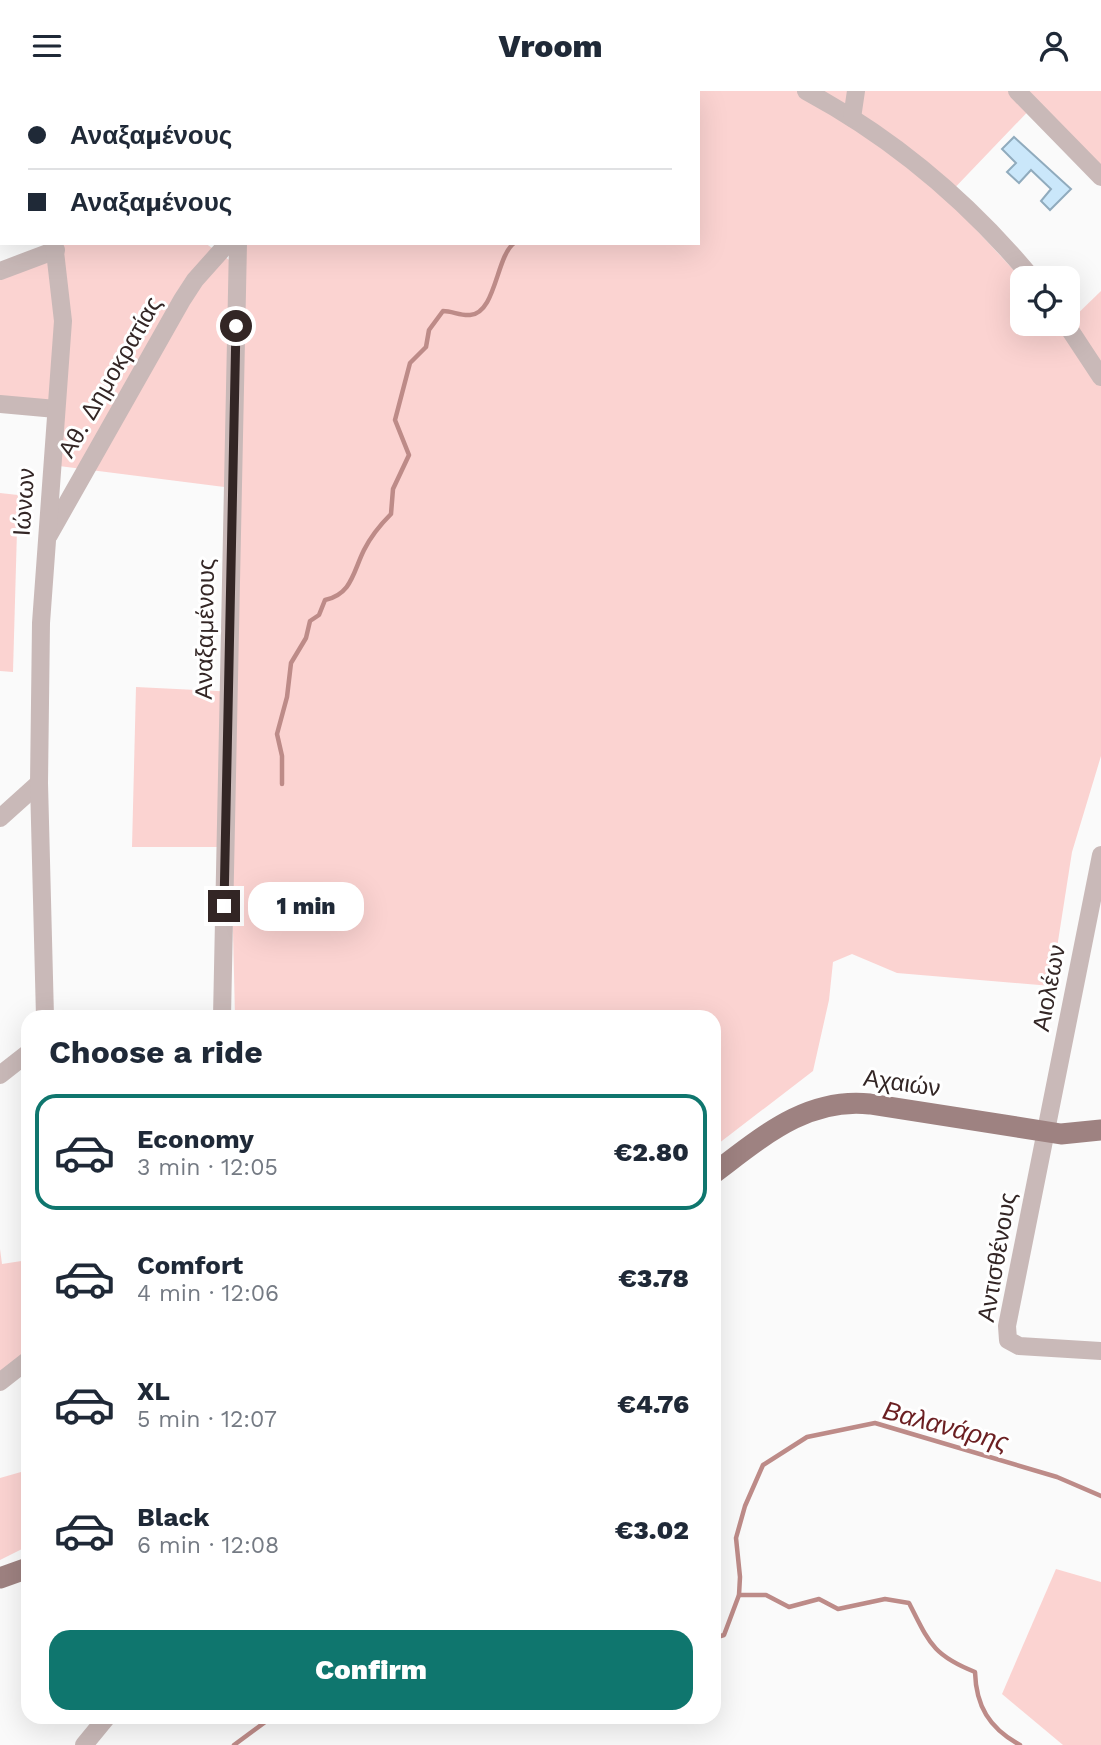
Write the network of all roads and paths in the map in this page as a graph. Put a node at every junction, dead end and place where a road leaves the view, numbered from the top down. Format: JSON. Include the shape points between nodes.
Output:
{"nodes":[{"id":1,"x":806,"y":91,"type":"edge"},
{"id":2,"x":856,"y":91,"type":"edge"},
{"id":3,"x":1017,"y":91,"type":"edge"},
{"id":4,"x":852,"y":118,"type":"junction"},
{"id":5,"x":1101,"y":177,"type":"edge"},
{"id":6,"x":226,"y":245,"type":"edge"},
{"id":7,"x":238,"y":245,"type":"edge"},
{"id":8,"x":55,"y":247,"type":"edge"},
{"id":9,"x":1021,"y":266,"type":"edge"},
{"id":10,"x":0,"y":271,"type":"edge"},
{"id":11,"x":1074,"y":336,"type":"edge"},
{"id":12,"x":1101,"y":377,"type":"edge"},
{"id":13,"x":0,"y":404,"type":"edge"},
{"id":14,"x":56,"y":409,"type":"junction"},
{"id":15,"x":45,"y":541,"type":"junction"},
{"id":16,"x":39,"y":783,"type":"junction"},
{"id":17,"x":0,"y":818,"type":"edge"},
{"id":18,"x":1101,"y":855,"type":"edge"},
{"id":19,"x":45,"y":1010,"type":"edge"},
{"id":20,"x":222,"y":1010,"type":"edge"},
{"id":21,"x":21,"y":1058,"type":"edge"},
{"id":22,"x":0,"y":1075,"type":"edge"},
{"id":23,"x":1101,"y":1130,"type":"edge"},
{"id":24,"x":1046,"y":1131,"type":"junction"},
{"id":25,"x":721,"y":1168,"type":"edge"},
{"id":26,"x":1101,"y":1351,"type":"edge"},
{"id":27,"x":21,"y":1366,"type":"edge"},
{"id":28,"x":0,"y":1382,"type":"edge"},
{"id":29,"x":21,"y":1571,"type":"edge"},
{"id":30,"x":0,"y":1578,"type":"edge"},
{"id":31,"x":101,"y":1724,"type":"edge"},
{"id":32,"x":84,"y":1745,"type":"edge"}],
"edges":[{"from":1,"to":4,"type":"street"},
{"from":2,"to":4,"type":"street"},
{"from":3,"to":5,"type":"street"},
{"from":4,"to":9,"type":"street","via":[[924,167]]},
{"from":6,"to":15,"type":"street","name":"Αθ. Δημοκρατίας","via":[[182,300]]},
{"from":7,"to":20,"type":"street","name":"Αναξαμένους"},
{"from":8,"to":10,"type":"street"},
{"from":8,"to":14,"type":"street","name":"Ιώνων","via":[[63,321]]},
{"from":11,"to":12,"type":"street"},
{"from":13,"to":14,"type":"street"},
{"from":14,"to":15,"type":"street","name":"Ιώνων"},
{"from":15,"to":16,"type":"street","name":"Ιώνων"},
{"from":16,"to":17,"type":"street"},
{"from":16,"to":19,"type":"street","name":"Ιώνων"},
{"from":18,"to":24,"type":"street","name":"Αιολέων"},
{"from":21,"to":22,"type":"street"},
{"from":23,"to":24,"type":"main road","name":"Αχαιών"},
{"from":24,"to":25,"type":"main road","name":"Αχαιών","via":[[842,1102],[791,1119]]},
{"from":24,"to":26,"type":"street","name":"Αντισθένους","via":[[1007,1325],[1008,1340],[1035,1348]]},
{"from":27,"to":28,"type":"street"},
{"from":29,"to":30,"type":"main road"},
{"from":31,"to":32,"type":"street"}]}
